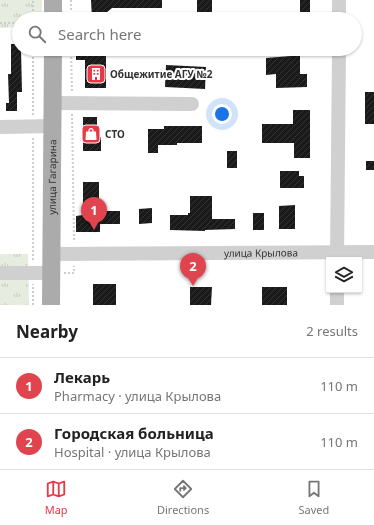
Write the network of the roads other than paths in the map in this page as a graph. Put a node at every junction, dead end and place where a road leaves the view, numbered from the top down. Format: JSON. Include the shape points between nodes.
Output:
{"nodes":[{"id":1,"x":53,"y":0,"type":"edge"},
{"id":2,"x":339,"y":0,"type":"edge"},
{"id":3,"x":53,"y":12,"type":"edge"},
{"id":4,"x":339,"y":12,"type":"edge"},
{"id":5,"x":53,"y":56,"type":"edge"},
{"id":6,"x":339,"y":56,"type":"edge"},
{"id":7,"x":54,"y":103,"type":"junction"},
{"id":8,"x":192,"y":104,"type":"dead end"},
{"id":9,"x":53,"y":126,"type":"junction"},
{"id":10,"x":0,"y":127,"type":"edge"},
{"id":11,"x":374,"y":252,"type":"edge"},
{"id":12,"x":52,"y":254,"type":"junction"},
{"id":13,"x":337,"y":256,"type":"edge"},
{"id":14,"x":0,"y":273,"type":"edge"},
{"id":15,"x":52,"y":273,"type":"junction"},
{"id":16,"x":337,"y":293,"type":"edge"},
{"id":17,"x":51,"y":305,"type":"edge"},
{"id":18,"x":337,"y":305,"type":"edge"}],
"edges":[{"from":1,"to":3,"type":"main road"},
{"from":2,"to":4,"type":"street"},
{"from":5,"to":7,"type":"main road","name":"улица Гагарина"},
{"from":6,"to":13,"type":"street"},
{"from":7,"to":8,"type":"street"},
{"from":7,"to":9,"type":"main road","name":"улица Гагарина"},
{"from":9,"to":10,"type":"street"},
{"from":9,"to":12,"type":"main road","name":"улица Гагарина"},
{"from":11,"to":13,"type":"street","name":"улица Крылова"},
{"from":12,"to":13,"type":"street","name":"улица Крылова"},
{"from":12,"to":15,"type":"main road","name":"улица Гагарина"},
{"from":14,"to":15,"type":"street"},
{"from":15,"to":17,"type":"main road","name":"улица Гагарина"},
{"from":16,"to":18,"type":"street"}]}
